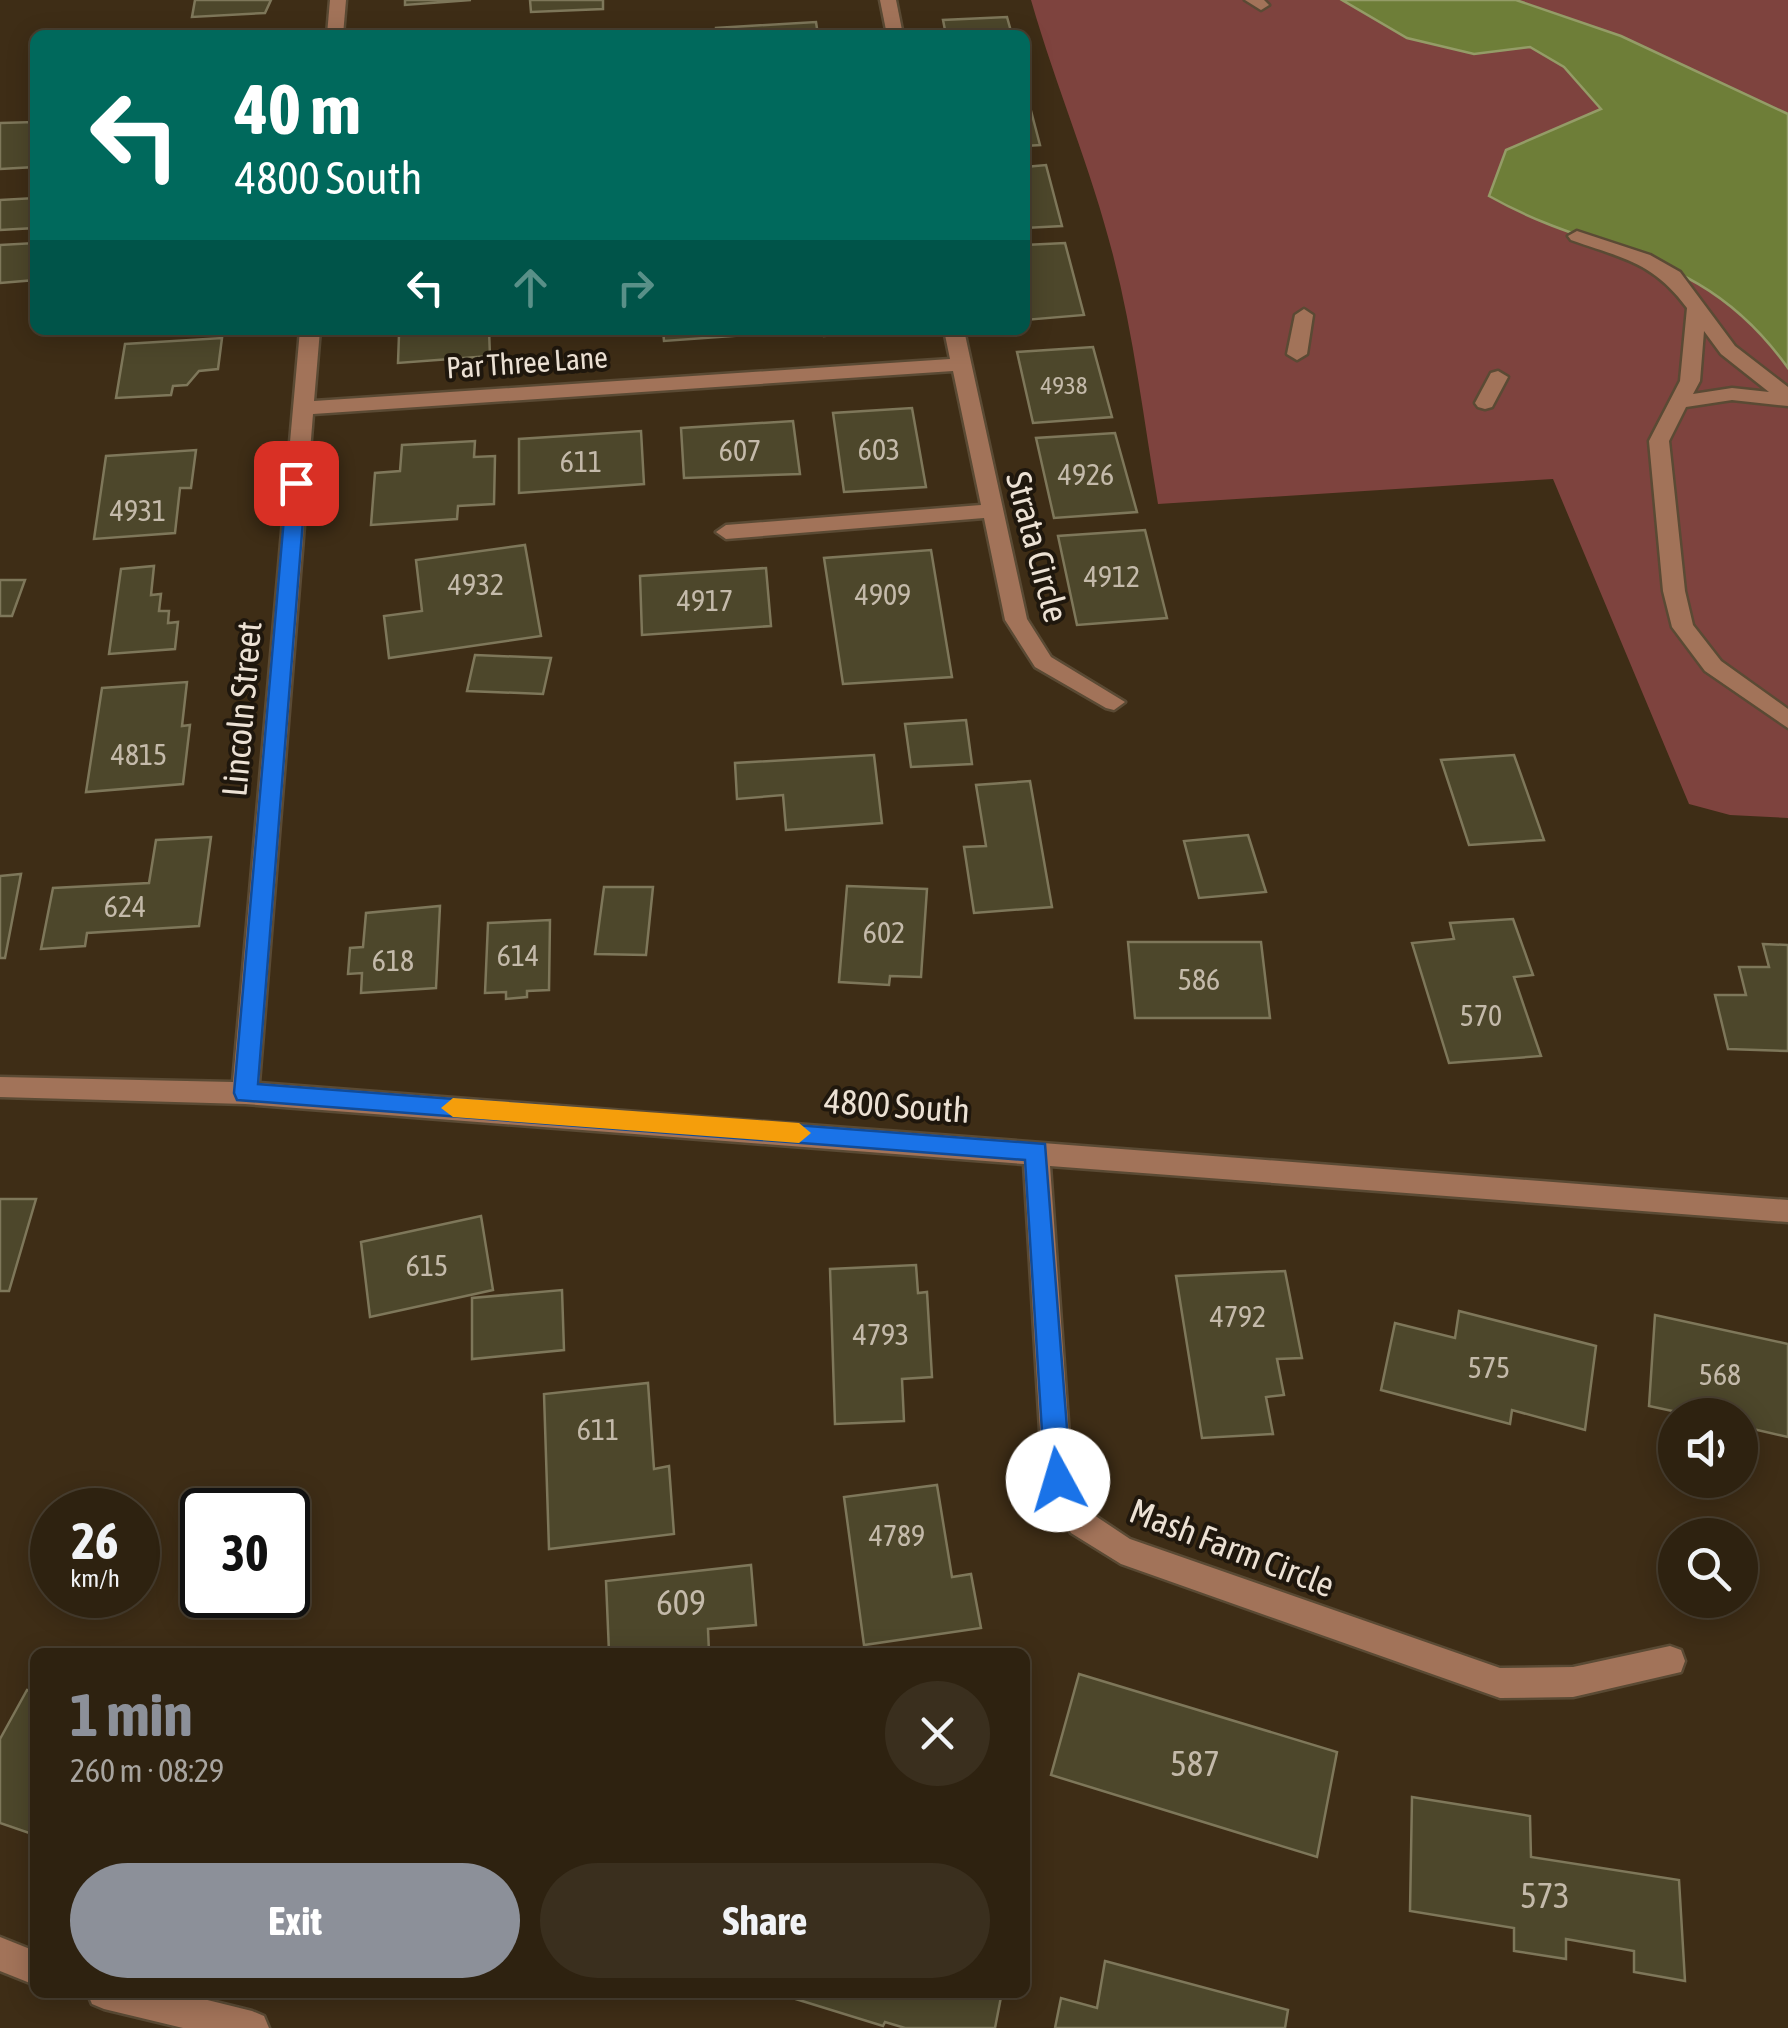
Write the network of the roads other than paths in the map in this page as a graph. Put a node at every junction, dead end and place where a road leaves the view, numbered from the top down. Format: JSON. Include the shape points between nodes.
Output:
{"nodes":[{"id":1,"x":338,"y":0,"type":"edge"},
{"id":2,"x":888,"y":0,"type":"edge"},
{"id":3,"x":335,"y":30,"type":"edge"},
{"id":4,"x":895,"y":30,"type":"edge"},
{"id":5,"x":1578,"y":236,"type":"dead end"},
{"id":6,"x":1696,"y":308,"type":"junction"},
{"id":7,"x":1304,"y":315,"type":"dead end"},
{"id":8,"x":310,"y":335,"type":"edge"},
{"id":9,"x":955,"y":335,"type":"edge"},
{"id":10,"x":1297,"y":354,"type":"dead end"},
{"id":11,"x":961,"y":364,"type":"junction"},
{"id":12,"x":1498,"y":377,"type":"dead end"},
{"id":13,"x":1788,"y":399,"type":"edge"},
{"id":14,"x":1681,"y":402,"type":"junction"},
{"id":15,"x":1485,"y":403,"type":"dead end"},
{"id":16,"x":303,"y":408,"type":"junction"},
{"id":17,"x":991,"y":511,"type":"junction"},
{"id":18,"x":726,"y":532,"type":"dead end"},
{"id":19,"x":1114,"y":702,"type":"dead end"},
{"id":20,"x":1788,"y":720,"type":"edge"},
{"id":21,"x":0,"y":1087,"type":"edge"},
{"id":22,"x":245,"y":1093,"type":"junction"},
{"id":23,"x":1036,"y":1151,"type":"junction"},
{"id":24,"x":1788,"y":1210,"type":"edge"},
{"id":25,"x":1670,"y":1661,"type":"dead end"},
{"id":26,"x":0,"y":1954,"type":"edge"},
{"id":27,"x":30,"y":1966,"type":"edge"},
{"id":28,"x":129,"y":1998,"type":"edge"},
{"id":29,"x":252,"y":2028,"type":"edge"}],
"edges":[{"from":1,"to":3,"type":"street"},
{"from":2,"to":4,"type":"street"},
{"from":5,"to":6,"type":"street","via":[[1673,276]]},
{"from":6,"to":13,"type":"street","via":[[1728,350]]},
{"from":6,"to":14,"type":"street","via":[[1690,381]]},
{"from":7,"to":10,"type":"street"},
{"from":8,"to":16,"type":"street","name":"Lincoln Street"},
{"from":9,"to":11,"type":"street"},
{"from":11,"to":16,"type":"street","name":"Par Three Lane"},
{"from":11,"to":17,"type":"street","name":"Strata Circle"},
{"from":12,"to":15,"type":"street"},
{"from":13,"to":14,"type":"street","via":[[1732,394]]},
{"from":14,"to":20,"type":"street","via":[[1659,441],[1683,627],[1713,666]]},
{"from":16,"to":22,"type":"street","name":"Lincoln Street"},
{"from":17,"to":18,"type":"street"},
{"from":17,"to":19,"type":"street","name":"Strata Circle","via":[[1023,636],[1062,676]]},
{"from":21,"to":22,"type":"street","name":"4800 South"},
{"from":22,"to":23,"type":"street","name":"4800 South"},
{"from":23,"to":24,"type":"street","name":"4800 South"},
{"from":23,"to":25,"type":"street","name":"Mash Farm Circle","via":[[1054,1455],[1068,1505],[1098,1538],[1500,1683],[1573,1682]]},
{"from":26,"to":27,"type":"street"},
{"from":28,"to":29,"type":"street"}]}
